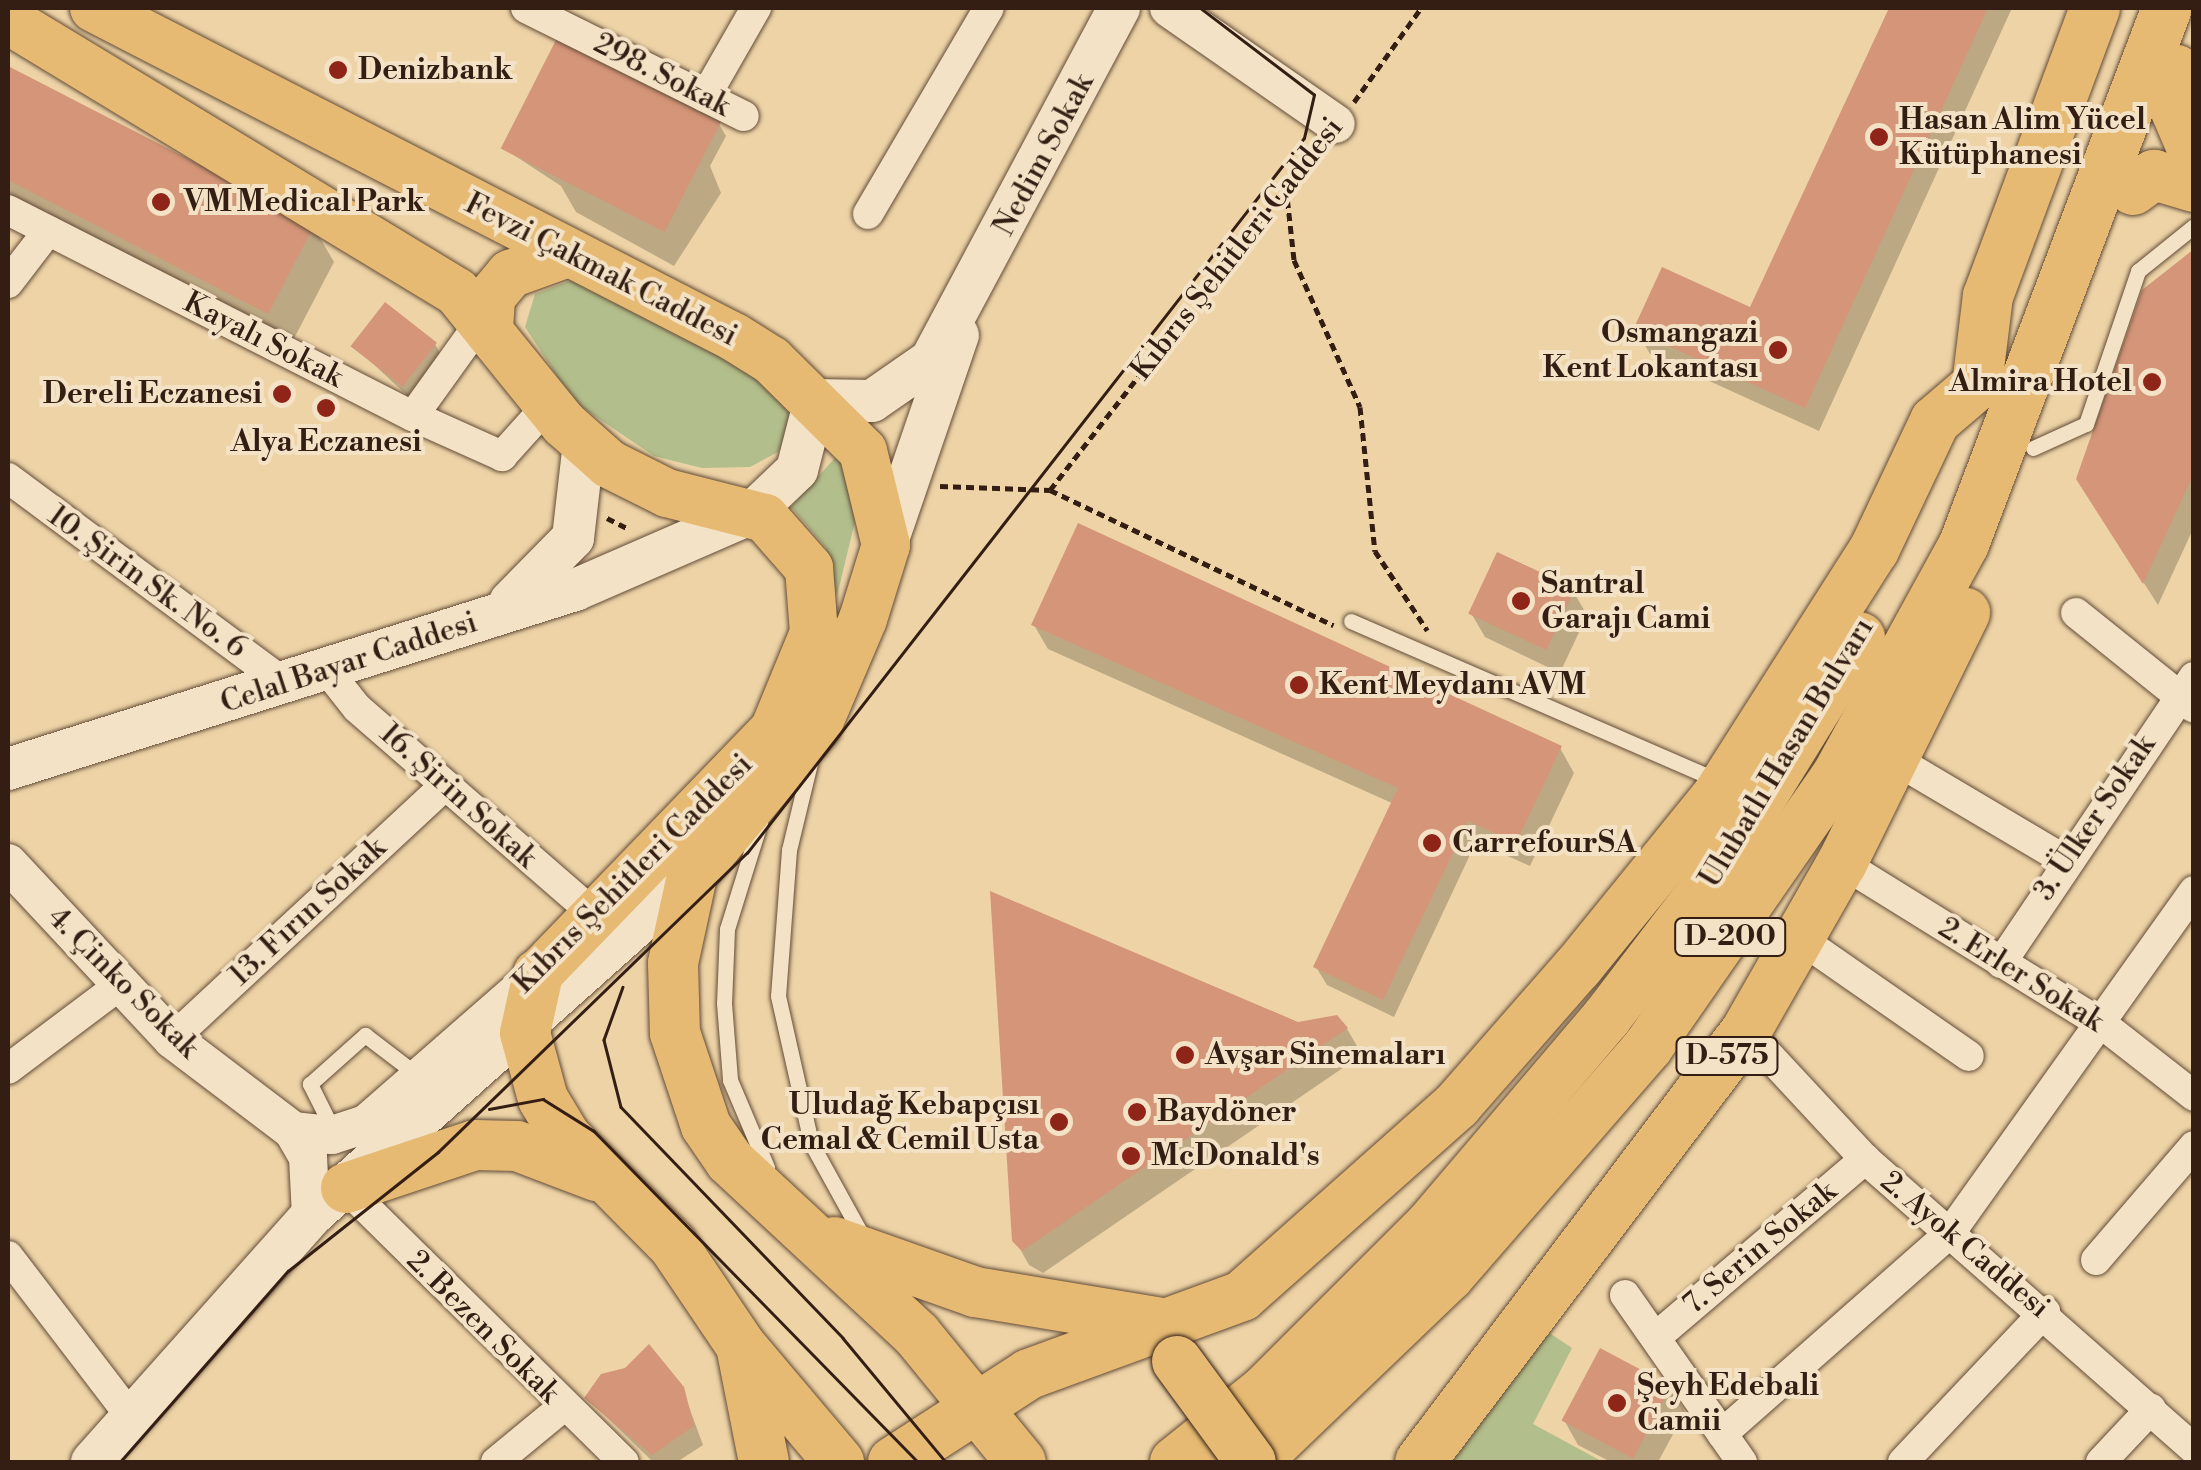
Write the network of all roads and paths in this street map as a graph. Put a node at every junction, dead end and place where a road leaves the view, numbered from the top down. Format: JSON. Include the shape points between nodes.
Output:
{"nodes":[{"id":1,"x":94,"y":8,"type":"edge"},
{"id":2,"x":526,"y":8,"type":"edge"},
{"id":3,"x":756,"y":8,"type":"edge"},
{"id":4,"x":988,"y":8,"type":"edge"},
{"id":5,"x":1119,"y":8,"type":"edge"},
{"id":6,"x":1169,"y":8,"type":"edge"},
{"id":7,"x":1421,"y":8,"type":"edge"},
{"id":8,"x":2096,"y":8,"type":"edge"},
{"id":9,"x":2130,"y":8,"type":"edge"},
{"id":10,"x":2166,"y":8,"type":"edge"},
{"id":11,"x":8,"y":20,"type":"edge"},
{"id":12,"x":2185,"y":48,"type":"edge"},
{"id":13,"x":705,"y":97,"type":"junction"},
{"id":14,"x":744,"y":116,"type":"dead end"},
{"id":15,"x":1336,"y":124,"type":"junction"},
{"id":16,"x":2194,"y":153,"type":"edge"},
{"id":17,"x":1285,"y":185,"type":"junction"},
{"id":18,"x":2194,"y":187,"type":"edge"},
{"id":19,"x":2133,"y":190,"type":"junction"},
{"id":20,"x":8,"y":210,"type":"edge"},
{"id":21,"x":868,"y":214,"type":"dead end"},
{"id":22,"x":2194,"y":226,"type":"edge"},
{"id":23,"x":48,"y":231,"type":"junction"},
{"id":24,"x":568,"y":253,"type":"junction"},
{"id":25,"x":8,"y":284,"type":"edge"},
{"id":26,"x":966,"y":301,"type":"junction"},
{"id":27,"x":2054,"y":310,"type":"junction"},
{"id":28,"x":485,"y":324,"type":"junction"},
{"id":29,"x":1977,"y":385,"type":"junction"},
{"id":30,"x":815,"y":400,"type":"junction"},
{"id":31,"x":414,"y":416,"type":"junction"},
{"id":32,"x":565,"y":424,"type":"junction"},
{"id":33,"x":2034,"y":448,"type":"junction"},
{"id":34,"x":8,"y":478,"type":"edge"},
{"id":35,"x":1050,"y":490,"type":"junction"},
{"id":36,"x":758,"y":516,"type":"junction"},
{"id":37,"x":894,"y":525,"type":"junction"},
{"id":38,"x":1968,"y":608,"type":"junction"},
{"id":39,"x":2076,"y":612,"type":"dead end"},
{"id":40,"x":480,"y":620,"type":"junction"},
{"id":41,"x":1349,"y":626,"type":"joint"},
{"id":42,"x":1450,"y":664,"type":"junction"},
{"id":43,"x":327,"y":670,"type":"junction"},
{"id":44,"x":288,"y":685,"type":"junction"},
{"id":45,"x":2188,"y":693,"type":"edge"},
{"id":46,"x":817,"y":727,"type":"junction"},
{"id":47,"x":1894,"y":759,"type":"junction"},
{"id":48,"x":785,"y":768,"type":"junction"},
{"id":49,"x":8,"y":769,"type":"edge"},
{"id":50,"x":1725,"y":784,"type":"junction"},
{"id":51,"x":444,"y":785,"type":"junction"},
{"id":52,"x":2065,"y":860,"type":"junction"},
{"id":53,"x":8,"y":863,"type":"edge"},
{"id":54,"x":1842,"y":863,"type":"junction"},
{"id":55,"x":692,"y":876,"type":"junction"},
{"id":56,"x":2194,"y":891,"type":"edge"},
{"id":57,"x":595,"y":915,"type":"junction"},
{"id":58,"x":2182,"y":935,"type":"edge"},
{"id":59,"x":1802,"y":940,"type":"junction"},
{"id":60,"x":2001,"y":963,"type":"junction"},
{"id":61,"x":538,"y":974,"type":"junction"},
{"id":62,"x":120,"y":985,"type":"junction"},
{"id":63,"x":2102,"y":1024,"type":"junction"},
{"id":64,"x":1746,"y":1031,"type":"junction"},
{"id":65,"x":525,"y":1033,"type":"junction"},
{"id":66,"x":172,"y":1039,"type":"junction"},
{"id":67,"x":1970,"y":1056,"type":"dead end"},
{"id":68,"x":8,"y":1069,"type":"edge"},
{"id":69,"x":420,"y":1077,"type":"junction"},
{"id":70,"x":2194,"y":1096,"type":"edge"},
{"id":71,"x":293,"y":1131,"type":"junction"},
{"id":72,"x":336,"y":1134,"type":"junction"},
{"id":73,"x":2194,"y":1146,"type":"edge"},
{"id":74,"x":1865,"y":1159,"type":"junction"},
{"id":75,"x":612,"y":1188,"type":"junction"},
{"id":76,"x":329,"y":1202,"type":"junction"},
{"id":77,"x":805,"y":1230,"type":"junction"},
{"id":78,"x":1950,"y":1233,"type":"junction"},
{"id":79,"x":8,"y":1256,"type":"edge"},
{"id":80,"x":875,"y":1258,"type":"junction"},
{"id":81,"x":2096,"y":1260,"type":"dead end"},
{"id":82,"x":1625,"y":1295,"type":"dead end"},
{"id":83,"x":2045,"y":1312,"type":"junction"},
{"id":84,"x":918,"y":1334,"type":"junction"},
{"id":85,"x":1656,"y":1337,"type":"junction"},
{"id":86,"x":1175,"y":1343,"type":"junction"},
{"id":87,"x":741,"y":1346,"type":"junction"},
{"id":88,"x":975,"y":1401,"type":"junction"},
{"id":89,"x":564,"y":1406,"type":"junction"},
{"id":90,"x":2151,"y":1409,"type":"junction"},
{"id":91,"x":131,"y":1417,"type":"junction"},
{"id":92,"x":1722,"y":1434,"type":"junction"},
{"id":93,"x":2194,"y":1450,"type":"edge"},
{"id":94,"x":1014,"y":1456,"type":"edge"},
{"id":95,"x":92,"y":1462,"type":"edge"},
{"id":96,"x":496,"y":1462,"type":"edge"},
{"id":97,"x":624,"y":1462,"type":"edge"},
{"id":98,"x":764,"y":1462,"type":"edge"},
{"id":99,"x":839,"y":1462,"type":"edge"},
{"id":100,"x":893,"y":1462,"type":"edge"},
{"id":101,"x":1175,"y":1462,"type":"edge"},
{"id":102,"x":1253,"y":1462,"type":"edge"},
{"id":103,"x":1420,"y":1462,"type":"edge"},
{"id":104,"x":1742,"y":1462,"type":"edge"},
{"id":105,"x":1903,"y":1462,"type":"edge"},
{"id":106,"x":2101,"y":1462,"type":"edge"}],
"edges":[{"from":1,"to":24,"type":"main road","name":"Fevzi Çakmak Caddesi"},
{"from":2,"to":13,"type":"street","name":"298. Sokak"},
{"from":3,"to":13,"type":"street"},
{"from":4,"to":21,"type":"street"},
{"from":5,"to":26,"type":"main road","name":"Nedim Sokak"},
{"from":6,"to":15,"type":"street"},
{"from":7,"to":15,"type":"path","name":"Kıbrıs Şehitleri Caddesi","via":[[1413,31]]},
{"from":8,"to":29,"type":"highway","via":[[1988,296]]},
{"from":9,"to":29,"type":"highway","name":"Ulubatlı Hasan Bulvarı","number":"D-200"},
{"from":10,"to":27,"type":"highway","name":"Ulubatlı Hasan Bulvarı","number":"D-200"},
{"from":11,"to":28,"type":"main road","via":[[457,292]]},
{"from":12,"to":16,"type":"highway","via":[[2176,111]]},
{"from":12,"to":19,"type":"highway"},
{"from":13,"to":14,"type":"street","name":"298. Sokak"},
{"from":15,"to":17,"type":"path","name":"Kıbrıs Şehitleri Caddesi"},
{"from":17,"to":35,"type":"path","name":"Kıbrıs Şehitleri Caddesi"},
{"from":17,"to":42,"type":"path","via":[[1294,260],[1360,407],[1375,551]]},
{"from":18,"to":19,"type":"highway","via":[[2154,174]]},
{"from":19,"to":33,"type":"highway"},
{"from":20,"to":23,"type":"street","name":"Kayalı Sokak"},
{"from":22,"to":33,"type":"lane","via":[[2138,272],[2086,424]]},
{"from":23,"to":25,"type":"street"},
{"from":23,"to":31,"type":"street","name":"Kayalı Sokak"},
{"from":24,"to":28,"type":"main road","via":[[510,274],[492,297]]},
{"from":24,"to":30,"type":"main road","name":"Fevzi Çakmak Caddesi","via":[[734,337]]},
{"from":26,"to":30,"type":"main road","via":[[913,380],[872,401]]},
{"from":26,"to":37,"type":"main road"},
{"from":27,"to":38,"type":"highway","number":"D-575"},
{"from":27,"to":102,"type":"highway","name":"Ulubatlı Hasan Bulvarı","number":"D-200","via":[[1964,544],[1836,778],[1749,912],[1648,1047],[1449,1276]]},
{"from":28,"to":31,"type":"street"},
{"from":28,"to":32,"type":"main road"},
{"from":29,"to":50,"type":"highway","via":[[1935,421],[1874,550]]},
{"from":29,"to":101,"type":"highway","name":"Ulubatlı Hasan Bulvarı","number":"D-200","via":[[1867,624],[1704,890],[1431,1224],[1264,1391]]},
{"from":30,"to":36,"type":"main road","name":"Celal Bayar Caddesi","via":[[797,470]]},
{"from":30,"to":37,"type":"main road","name":"Fevzi Çakmak Caddesi","via":[[863,452]]},
{"from":31,"to":32,"type":"street","name":"Kayalı Sokak","via":[[502,456]]},
{"from":32,"to":36,"type":"main road","via":[[638,482]]},
{"from":32,"to":40,"type":"main road","via":[[573,538],[535,586]]},
{"from":33,"to":38,"type":"highway"},
{"from":34,"to":44,"type":"street","name":"10. Şirin Sk. No. 6"},
{"from":35,"to":37,"type":"path","via":[[982,481],[938,487]]},
{"from":35,"to":41,"type":"path"},
{"from":36,"to":40,"type":"main road","name":"Celal Bayar Caddesi","via":[[688,548]]},
{"from":36,"to":57,"type":"main road","name":"Kıbrıs Şehitleri Caddesi","via":[[809,568],[817,602],[804,668],[774,730]]},
{"from":37,"to":46,"type":"main road"},
{"from":38,"to":47,"type":"highway","number":"D-575"},
{"from":39,"to":45,"type":"street"},
{"from":40,"to":43,"type":"main road","name":"Celal Bayar Caddesi"},
{"from":41,"to":42,"type":"lane"},
{"from":42,"to":50,"type":"lane"},
{"from":43,"to":44,"type":"main road","name":"Celal Bayar Caddesi"},
{"from":43,"to":51,"type":"street","name":"16. Şirin Sokak"},
{"from":44,"to":49,"type":"main road","name":"Celal Bayar Caddesi"},
{"from":45,"to":52,"type":"street","name":"3. Ülker Sokak"},
{"from":46,"to":48,"type":"main road"},
{"from":46,"to":80,"type":"lane","via":[[789,850],[778,996],[811,1143]]},
{"from":47,"to":52,"type":"street"},
{"from":47,"to":54,"type":"highway","number":"D-575"},
{"from":48,"to":55,"type":"main road"},
{"from":48,"to":77,"type":"lane","via":[[727,929],[724,1003],[730,1080],[755,1148]]},
{"from":50,"to":86,"type":"highway","via":[[1457,1106],[1242,1296]]},
{"from":51,"to":57,"type":"street","name":"16. Şirin Sokak"},
{"from":51,"to":66,"type":"street","name":"13. Fırın Sokak"},
{"from":52,"to":60,"type":"street","name":"3. Ülker Sokak"},
{"from":53,"to":62,"type":"street","name":"4. Çinko Sokak"},
{"from":54,"to":59,"type":"highway","number":"D-575"},
{"from":54,"to":60,"type":"street","name":"2. Erler Sokak"},
{"from":55,"to":65,"type":"main road"},
{"from":55,"to":77,"type":"highway","via":[[673,963],[682,1070],[730,1161]]},
{"from":56,"to":58,"type":"street"},
{"from":57,"to":61,"type":"main road","name":"Kıbrıs Şehitleri Caddesi"},
{"from":58,"to":63,"type":"street"},
{"from":59,"to":64,"type":"highway","number":"D-575"},
{"from":59,"to":67,"type":"street"},
{"from":60,"to":63,"type":"street","name":"2. Erler Sokak"},
{"from":61,"to":65,"type":"highway"},
{"from":61,"to":69,"type":"street","name":"Kıbrıs Şehitleri Caddesi"},
{"from":62,"to":66,"type":"street","name":"4. Çinko Sokak"},
{"from":62,"to":68,"type":"street"},
{"from":63,"to":70,"type":"street","name":"2. Erler Sokak"},
{"from":63,"to":78,"type":"street"},
{"from":64,"to":74,"type":"street","name":"2. Ayok Caddesi"},
{"from":64,"to":103,"type":"highway","number":"D-575"},
{"from":65,"to":75,"type":"highway","via":[[543,1099]]},
{"from":65,"to":76,"type":"main road"},
{"from":66,"to":71,"type":"street","name":"4. Çinko Sokak"},
{"from":69,"to":72,"type":"street","name":"Kıbrıs Şehitleri Caddesi","via":[[366,1124]]},
{"from":69,"to":72,"type":"lane","via":[[364,1035],[310,1084]]},
{"from":71,"to":72,"type":"street"},
{"from":71,"to":76,"type":"street"},
{"from":73,"to":81,"type":"street"},
{"from":74,"to":78,"type":"street","name":"2. Ayok Caddesi"},
{"from":74,"to":85,"type":"street","name":"7. Serin Sokak"},
{"from":75,"to":76,"type":"highway","via":[[572,1163],[475,1145]]},
{"from":75,"to":87,"type":"highway","via":[[673,1246]]},
{"from":76,"to":89,"type":"street","name":"2. Bezen Sokak"},
{"from":76,"to":91,"type":"main road"},
{"from":77,"to":80,"type":"highway"},
{"from":77,"to":84,"type":"highway"},
{"from":78,"to":83,"type":"street","name":"2. Ayok Caddesi"},
{"from":78,"to":92,"type":"street"},
{"from":79,"to":91,"type":"street"},
{"from":80,"to":84,"type":"lane"},
{"from":80,"to":86,"type":"highway"},
{"from":82,"to":85,"type":"street"},
{"from":83,"to":90,"type":"street","name":"2. Ayok Caddesi"},
{"from":83,"to":105,"type":"street"},
{"from":84,"to":88,"type":"highway"},
{"from":85,"to":92,"type":"street"},
{"from":86,"to":88,"type":"highway"},
{"from":86,"to":102,"type":"highway","bridge":true},
{"from":87,"to":98,"type":"highway"},
{"from":87,"to":99,"type":"highway"},
{"from":88,"to":94,"type":"highway"},
{"from":88,"to":100,"type":"highway"},
{"from":89,"to":96,"type":"street"},
{"from":89,"to":97,"type":"street","name":"2. Bezen Sokak"},
{"from":90,"to":93,"type":"street","name":"2. Ayok Caddesi"},
{"from":90,"to":106,"type":"street"},
{"from":91,"to":95,"type":"main road"},
{"from":92,"to":104,"type":"street"}]}
